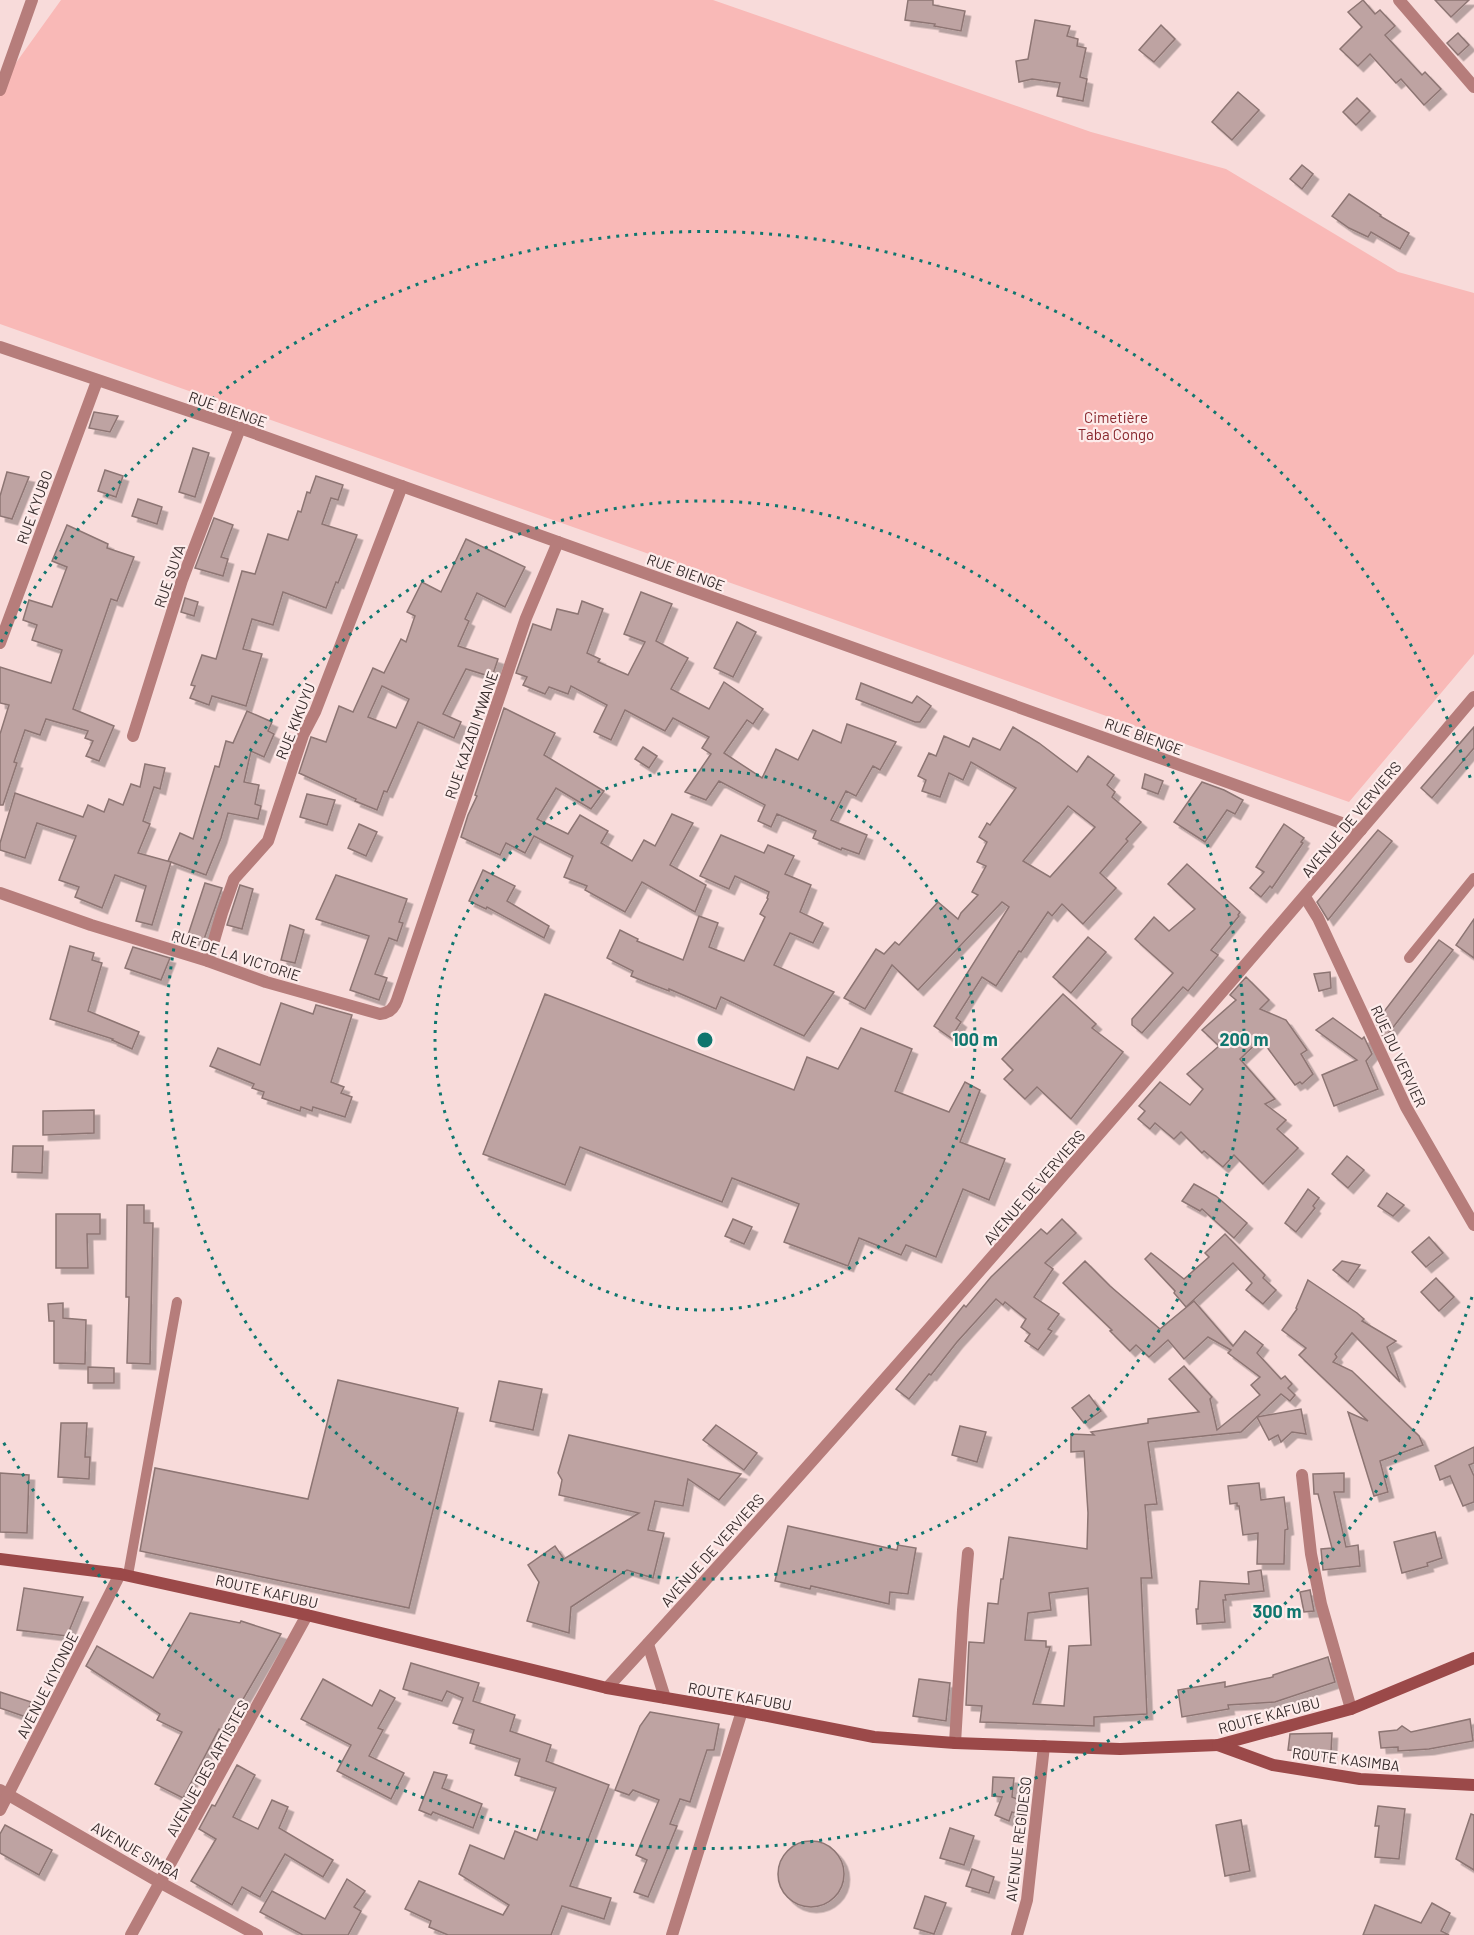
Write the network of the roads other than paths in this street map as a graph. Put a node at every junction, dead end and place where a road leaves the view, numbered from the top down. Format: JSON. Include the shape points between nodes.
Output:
{"nodes":[{"id":1,"x":32,"y":0,"type":"edge"},
{"id":2,"x":1399,"y":0,"type":"edge"},
{"id":3,"x":1474,"y":87,"type":"edge"},
{"id":4,"x":0,"y":90,"type":"edge"},
{"id":5,"x":0,"y":347,"type":"edge"},
{"id":6,"x":97,"y":381,"type":"junction"},
{"id":7,"x":240,"y":428,"type":"junction"},
{"id":8,"x":402,"y":486,"type":"junction"},
{"id":9,"x":558,"y":542,"type":"junction"},
{"id":10,"x":0,"y":643,"type":"edge"},
{"id":11,"x":1474,"y":697,"type":"edge"},
{"id":12,"x":133,"y":736,"type":"dead end"},
{"id":13,"x":1361,"y":830,"type":"junction"},
{"id":14,"x":1474,"y":878,"type":"edge"},
{"id":15,"x":0,"y":892,"type":"edge"},
{"id":16,"x":1305,"y":897,"type":"junction"},
{"id":17,"x":418,"y":940,"type":"joint"},
{"id":18,"x":1409,"y":958,"type":"dead end"},
{"id":19,"x":208,"y":961,"type":"junction"},
{"id":20,"x":1474,"y":1225,"type":"edge"},
{"id":21,"x":177,"y":1302,"type":"dead end"},
{"id":22,"x":1302,"y":1474,"type":"dead end"},
{"id":23,"x":968,"y":1553,"type":"dead end"},
{"id":24,"x":0,"y":1559,"type":"edge"},
{"id":25,"x":124,"y":1575,"type":"junction"},
{"id":26,"x":307,"y":1615,"type":"junction"},
{"id":27,"x":648,"y":1644,"type":"junction"},
{"id":28,"x":1474,"y":1658,"type":"edge"},
{"id":29,"x":607,"y":1688,"type":"junction"},
{"id":30,"x":665,"y":1698,"type":"junction"},
{"id":31,"x":1352,"y":1708,"type":"junction"},
{"id":32,"x":742,"y":1711,"type":"junction"},
{"id":33,"x":955,"y":1743,"type":"junction"},
{"id":34,"x":1218,"y":1745,"type":"junction"},
{"id":35,"x":1044,"y":1746,"type":"junction"},
{"id":36,"x":1474,"y":1785,"type":"edge"},
{"id":37,"x":4,"y":1792,"type":"edge"},
{"id":38,"x":0,"y":1810,"type":"edge"},
{"id":39,"x":161,"y":1883,"type":"junction"},
{"id":40,"x":131,"y":1935,"type":"edge"},
{"id":41,"x":257,"y":1935,"type":"edge"},
{"id":42,"x":672,"y":1935,"type":"edge"},
{"id":43,"x":1017,"y":1935,"type":"edge"}],
"edges":[{"from":1,"to":4,"type":"street"},
{"from":2,"to":3,"type":"street"},
{"from":5,"to":6,"type":"street","name":"RUE BIENGE"},
{"from":6,"to":7,"type":"street","name":"RUE BIENGE"},
{"from":6,"to":10,"type":"street","name":"RUE KYUBO"},
{"from":7,"to":8,"type":"street","name":"RUE BIENGE"},
{"from":7,"to":12,"type":"street","name":"RUE SUYA","via":[[182,580]]},
{"from":8,"to":9,"type":"street","name":"RUE BIENGE"},
{"from":8,"to":19,"type":"street","name":"RUE KIKUYU","via":[[303,735],[268,841],[234,879]]},
{"from":9,"to":13,"type":"street","name":"RUE BIENGE"},
{"from":9,"to":17,"type":"street","name":"RUE KAZADI MWANE","via":[[526,618]]},
{"from":11,"to":13,"type":"street","name":"AVENUE DE VERVIERS"},
{"from":13,"to":16,"type":"street","name":"AVENUE DE VERVIERS"},
{"from":14,"to":18,"type":"lane"},
{"from":15,"to":19,"type":"street","name":"RUE DE LA VICTORIE"},
{"from":16,"to":20,"type":"street","name":"RUE DU VERVIER","via":[[1406,1107]]},
{"from":16,"to":27,"type":"street","name":"AVENUE DE VERVIERS","via":[[1015,1232]]},
{"from":17,"to":19,"type":"street","name":"RUE DE LA VICTORIE","via":[[395,1007],[386,1013],[322,999]]},
{"from":21,"to":25,"type":"lane"},
{"from":22,"to":31,"type":"street","via":[[1321,1604]]},
{"from":23,"to":33,"type":"street"},
{"from":24,"to":25,"type":"main road","name":"ROUTE KAFUBU"},
{"from":25,"to":26,"type":"main road","name":"ROUTE KAFUBU"},
{"from":25,"to":37,"type":"street","name":"AVENUE KIYONDE"},
{"from":26,"to":29,"type":"main road","name":"ROUTE KAFUBU"},
{"from":26,"to":39,"type":"street","name":"AVENUE DES ARTISTES"},
{"from":27,"to":29,"type":"street","name":"AVENUE DE VERVIERS"},
{"from":27,"to":30,"type":"street"},
{"from":28,"to":31,"type":"main road","name":"ROUTE KAFUBU"},
{"from":29,"to":30,"type":"main road","name":"ROUTE KAFUBU"},
{"from":30,"to":32,"type":"main road","name":"ROUTE KAFUBU"},
{"from":31,"to":34,"type":"main road","name":"ROUTE KAFUBU"},
{"from":32,"to":33,"type":"main road","name":"ROUTE KAFUBU","via":[[874,1737]]},
{"from":32,"to":42,"type":"street"},
{"from":33,"to":35,"type":"main road","name":"ROUTE KAFUBU"},
{"from":34,"to":35,"type":"main road","name":"ROUTE KAFUBU","via":[[1120,1749]]},
{"from":34,"to":36,"type":"main road","name":"ROUTE KASIMBA","via":[[1274,1765],[1360,1779]]},
{"from":35,"to":43,"type":"street","name":"AVENUE REGIDESO","via":[[1027,1900]]},
{"from":37,"to":38,"type":"street","name":"AVENUE KIYONDE"},
{"from":37,"to":39,"type":"street","name":"AVENUE SIMBA"},
{"from":39,"to":40,"type":"street","name":"AVENUE DES ARTISTES"},
{"from":39,"to":41,"type":"street","name":"AVENUE SIMBA"}]}
